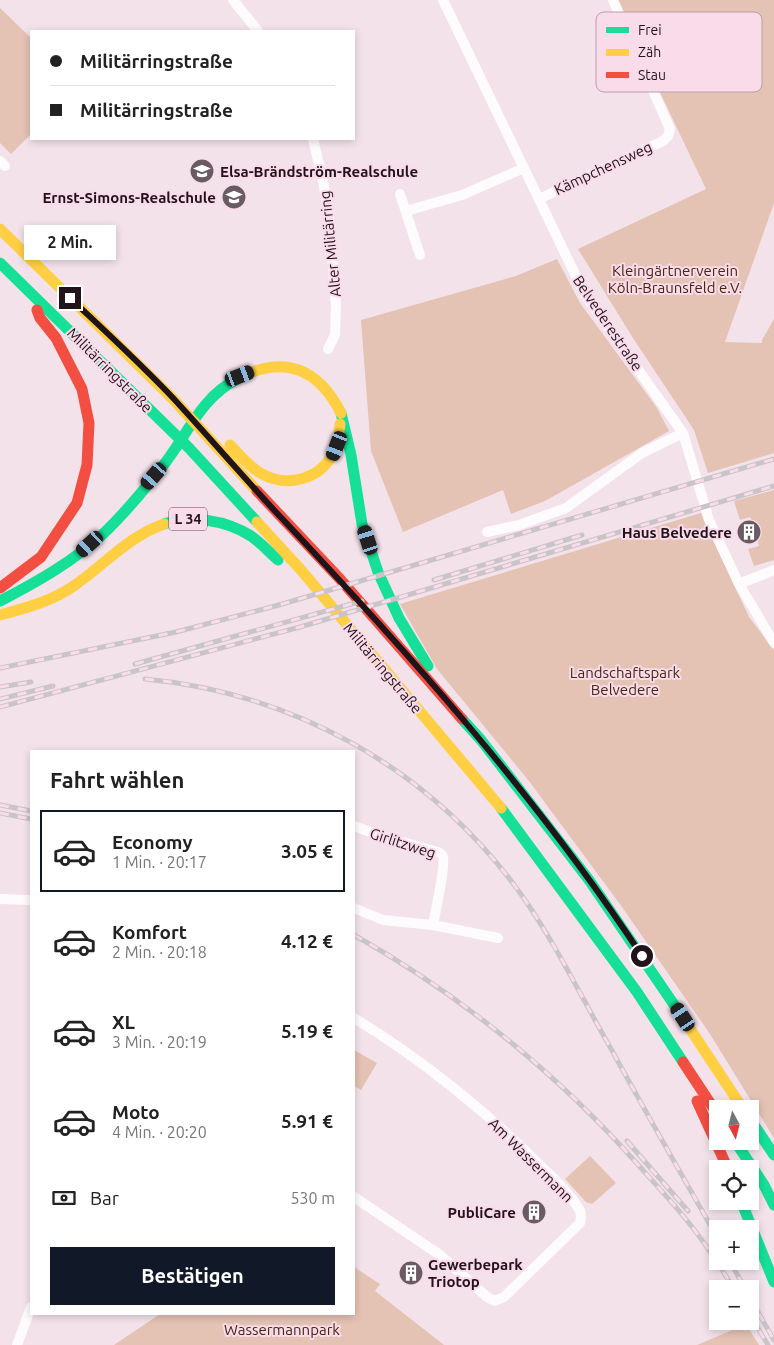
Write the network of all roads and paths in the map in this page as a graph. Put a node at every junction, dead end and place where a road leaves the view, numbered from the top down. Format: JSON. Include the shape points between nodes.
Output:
{"nodes":[{"id":1,"x":233,"y":0,"type":"edge"},
{"id":2,"x":443,"y":0,"type":"edge"},
{"id":3,"x":613,"y":0,"type":"edge"},
{"id":4,"x":618,"y":12,"type":"edge"},
{"id":5,"x":257,"y":30,"type":"edge"},
{"id":6,"x":654,"y":92,"type":"edge"},
{"id":7,"x":312,"y":140,"type":"edge"},
{"id":8,"x":524,"y":168,"type":"junction"},
{"id":9,"x":400,"y":194,"type":"dead end"},
{"id":10,"x":539,"y":199,"type":"junction"},
{"id":11,"x":406,"y":211,"type":"junction"},
{"id":12,"x":0,"y":230,"type":"edge"},
{"id":13,"x":420,"y":255,"type":"dead end"},
{"id":14,"x":0,"y":263,"type":"edge"},
{"id":15,"x":28,"y":290,"type":"junction"},
{"id":16,"x":328,"y":349,"type":"dead end"},
{"id":17,"x":173,"y":399,"type":"junction"},
{"id":18,"x":341,"y":413,"type":"junction"},
{"id":19,"x":684,"y":433,"type":"junction"},
{"id":20,"x":487,"y":532,"type":"dead end"},
{"id":21,"x":774,"y":570,"type":"edge"},
{"id":22,"x":739,"y":584,"type":"junction"},
{"id":23,"x":0,"y":588,"type":"edge"},
{"id":24,"x":0,"y":601,"type":"edge"},
{"id":25,"x":0,"y":615,"type":"edge"},
{"id":26,"x":358,"y":638,"type":"junction"},
{"id":27,"x":774,"y":643,"type":"edge"},
{"id":28,"x":480,"y":740,"type":"junction"},
{"id":29,"x":355,"y":826,"type":"edge"},
{"id":30,"x":0,"y":898,"type":"edge"},
{"id":31,"x":30,"y":900,"type":"edge"},
{"id":32,"x":355,"y":908,"type":"edge"},
{"id":33,"x":433,"y":925,"type":"junction"},
{"id":34,"x":498,"y":938,"type":"dead end"},
{"id":35,"x":355,"y":1021,"type":"edge"},
{"id":36,"x":679,"y":1056,"type":"junction"},
{"id":37,"x":737,"y":1100,"type":"edge"},
{"id":38,"x":709,"y":1101,"type":"edge"},
{"id":39,"x":759,"y":1132,"type":"edge"},
{"id":40,"x":741,"y":1150,"type":"edge"},
{"id":41,"x":774,"y":1155,"type":"edge"},
{"id":42,"x":724,"y":1160,"type":"edge"},
{"id":43,"x":355,"y":1198,"type":"edge"},
{"id":44,"x":774,"y":1205,"type":"edge"},
{"id":45,"x":745,"y":1210,"type":"edge"},
{"id":46,"x":774,"y":1282,"type":"edge"},
{"id":47,"x":30,"y":1310,"type":"edge"},
{"id":48,"x":17,"y":1345,"type":"edge"}],
"edges":[{"from":1,"to":5,"type":"street"},
{"from":2,"to":8,"type":"street","name":"Belvederestraße"},
{"from":3,"to":4,"type":"street","name":"Kämpchensweg"},
{"from":6,"to":10,"type":"street","name":"Kämpchensweg","via":[[670,129],[668,136]]},
{"from":7,"to":16,"type":"street","name":"Alter Militärring","via":[[323,181],[332,248],[335,335]]},
{"from":8,"to":10,"type":"street","name":"Belvederestraße"},
{"from":8,"to":11,"type":"street","via":[[462,195]]},
{"from":9,"to":11,"type":"street"},
{"from":10,"to":19,"type":"street","name":"Belvederestraße","via":[[585,295]]},
{"from":11,"to":13,"type":"street"},
{"from":12,"to":17,"type":"main road","name":"Militärringstraße"},
{"from":14,"to":15,"type":"main road","name":"Militärringstraße","number":"L 34"},
{"from":15,"to":23,"type":"main road","number":"L 34","via":[[40,318],[56,338],[82,390],[89,423],[89,444],[76,503],[40,557]]},
{"from":15,"to":26,"type":"main road","name":"Militärringstraße","number":"L 34","via":[[189,448],[301,570]]},
{"from":17,"to":18,"type":"main road","via":[[210,424],[254,469],[265,476],[291,481],[309,478],[333,456]]},
{"from":17,"to":28,"type":"main road","name":"Militärringstraße","via":[[340,579]]},
{"from":18,"to":24,"type":"main road","via":[[332,394],[307,372],[287,367],[260,369],[240,376],[210,399],[166,461],[116,520],[77,556]]},
{"from":18,"to":28,"type":"main road","via":[[362,524],[378,572],[399,618],[428,666]]},
{"from":19,"to":20,"type":"street","via":[[642,453],[566,508],[519,525]]},
{"from":19,"to":22,"type":"street","name":"Belvederestraße","via":[[709,520]]},
{"from":21,"to":22,"type":"street"},
{"from":22,"to":27,"type":"street","name":"Belvederestraße"},
{"from":25,"to":26,"type":"main road","number":"L 34","via":[[39,604],[73,586],[145,532],[179,519],[201,519],[223,523],[249,535]]},
{"from":26,"to":36,"type":"main road","name":"Militärringstraße","number":"L 34","via":[[510,820],[637,992]]},
{"from":28,"to":37,"type":"main road","name":"Militärringstraße","via":[[589,880]]},
{"from":29,"to":33,"type":"street","name":"Girlitzweg","via":[[442,855]]},
{"from":30,"to":31,"type":"street"},
{"from":32,"to":33,"type":"street","via":[[383,920]]},
{"from":33,"to":34,"type":"street"},
{"from":35,"to":43,"type":"street","name":"Am Wassermann","via":[[449,1085],[484,1114],[566,1192],[580,1210],[581,1217],[580,1223],[504,1297],[495,1300],[487,1297],[440,1255]]},
{"from":36,"to":38,"type":"main road","name":"Militärringstraße","number":"L 34"},
{"from":36,"to":42,"type":"main road","number":"L 34"},
{"from":39,"to":41,"type":"main road"},
{"from":40,"to":44,"type":"main road"},
{"from":45,"to":46,"type":"main road"},
{"from":47,"to":48,"type":"street"}]}
